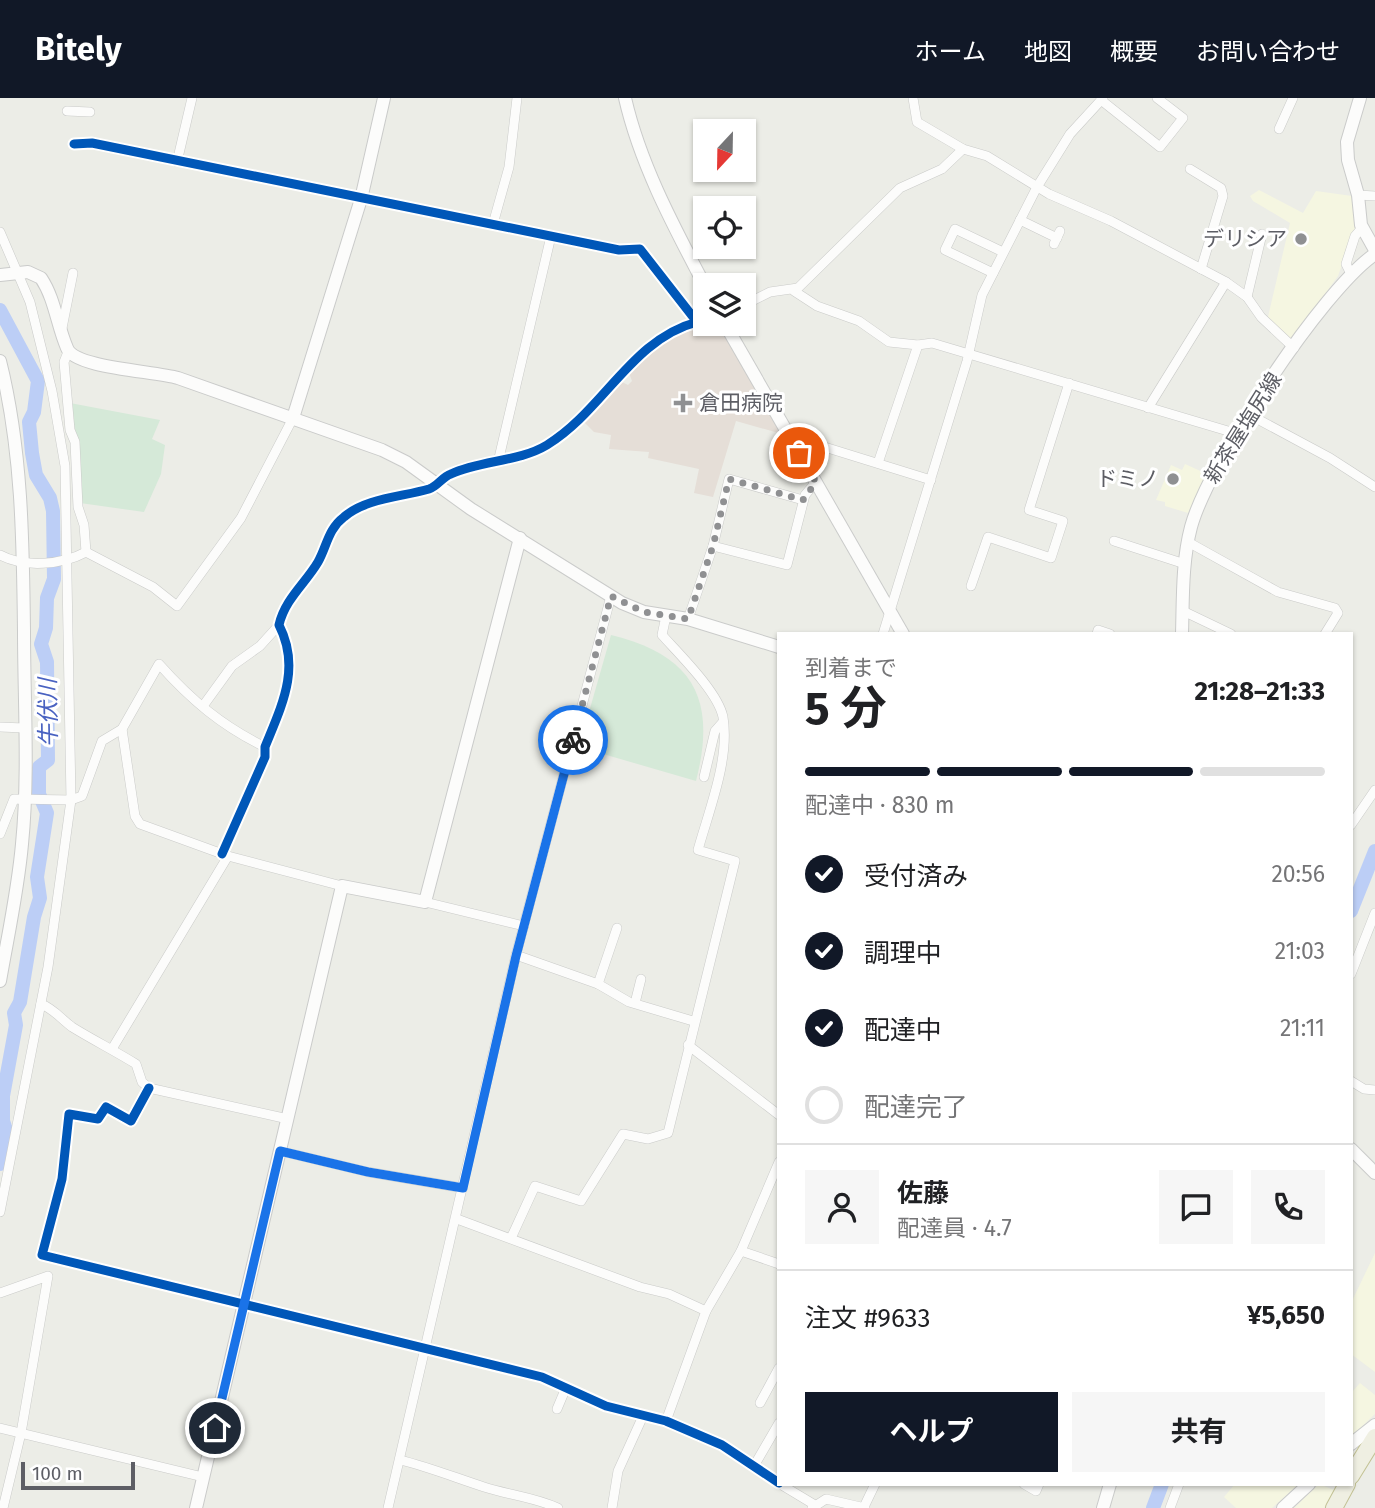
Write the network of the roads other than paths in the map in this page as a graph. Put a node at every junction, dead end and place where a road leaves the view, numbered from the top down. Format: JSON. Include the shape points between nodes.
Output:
{"nodes":[{"id":1,"x":192,"y":98,"type":"edge"},
{"id":2,"x":384,"y":98,"type":"edge"},
{"id":3,"x":517,"y":98,"type":"edge"},
{"id":4,"x":625,"y":98,"type":"edge"},
{"id":5,"x":913,"y":98,"type":"edge"},
{"id":6,"x":1157,"y":98,"type":"edge"},
{"id":7,"x":1293,"y":98,"type":"edge"},
{"id":8,"x":1360,"y":98,"type":"edge"},
{"id":9,"x":1102,"y":99,"type":"edge"},
{"id":10,"x":67,"y":111,"type":"dead end"},
{"id":11,"x":90,"y":112,"type":"dead end"},
{"id":12,"x":1279,"y":129,"type":"dead end"},
{"id":13,"x":74,"y":144,"type":"dead end"},
{"id":14,"x":963,"y":149,"type":"junction"},
{"id":15,"x":177,"y":162,"type":"junction"},
{"id":16,"x":1190,"y":169,"type":"dead end"},
{"id":17,"x":1037,"y":187,"type":"junction"},
{"id":18,"x":1358,"y":195,"type":"junction"},
{"id":19,"x":1375,"y":196,"type":"edge"},
{"id":20,"x":361,"y":199,"type":"junction"},
{"id":21,"x":1020,"y":220,"type":"junction"},
{"id":22,"x":493,"y":224,"type":"junction"},
{"id":23,"x":1362,"y":228,"type":"junction"},
{"id":24,"x":0,"y":232,"type":"edge"},
{"id":25,"x":1262,"y":234,"type":"dead end"},
{"id":26,"x":551,"y":236,"type":"junction"},
{"id":27,"x":1057,"y":237,"type":"dead end"},
{"id":28,"x":1003,"y":252,"type":"junction"},
{"id":29,"x":1375,"y":252,"type":"edge"},
{"id":30,"x":1201,"y":269,"type":"junction"},
{"id":31,"x":11,"y":273,"type":"edge"},
{"id":32,"x":73,"y":273,"type":"dead end"},
{"id":33,"x":698,"y":273,"type":"edge"},
{"id":34,"x":993,"y":273,"type":"junction"},
{"id":35,"x":1351,"y":274,"type":"junction"},
{"id":36,"x":1226,"y":282,"type":"junction"},
{"id":37,"x":794,"y":291,"type":"junction"},
{"id":38,"x":1247,"y":297,"type":"junction"},
{"id":39,"x":756,"y":300,"type":"edge"},
{"id":40,"x":61,"y":333,"type":"junction"},
{"id":41,"x":732,"y":336,"type":"edge"},
{"id":42,"x":918,"y":345,"type":"junction"},
{"id":43,"x":1294,"y":348,"type":"junction"},
{"id":44,"x":68,"y":352,"type":"junction"},
{"id":45,"x":969,"y":354,"type":"junction"},
{"id":46,"x":0,"y":361,"type":"edge"},
{"id":47,"x":1069,"y":383,"type":"junction"},
{"id":48,"x":1148,"y":408,"type":"junction"},
{"id":49,"x":1250,"y":415,"type":"junction"},
{"id":50,"x":293,"y":418,"type":"junction"},
{"id":51,"x":1238,"y":434,"type":"junction"},
{"id":52,"x":789,"y":436,"type":"junction"},
{"id":53,"x":499,"y":458,"type":"junction"},
{"id":54,"x":878,"y":463,"type":"junction"},
{"id":55,"x":931,"y":480,"type":"junction"},
{"id":56,"x":816,"y":482,"type":"junction"},
{"id":57,"x":437,"y":484,"type":"junction"},
{"id":58,"x":1375,"y":486,"type":"edge"},
{"id":59,"x":803,"y":500,"type":"junction"},
{"id":60,"x":520,"y":538,"type":"junction"},
{"id":61,"x":1114,"y":541,"type":"dead end"},
{"id":62,"x":1188,"y":542,"type":"junction"},
{"id":63,"x":713,"y":546,"type":"junction"},
{"id":64,"x":86,"y":552,"type":"junction"},
{"id":65,"x":0,"y":555,"type":"edge"},
{"id":66,"x":67,"y":561,"type":"junction"},
{"id":67,"x":26,"y":562,"type":"junction"},
{"id":68,"x":1185,"y":564,"type":"junction"},
{"id":69,"x":971,"y":586,"type":"dead end"},
{"id":70,"x":611,"y":596,"type":"junction"},
{"id":71,"x":1183,"y":611,"type":"junction"},
{"id":72,"x":890,"y":612,"type":"junction"},
{"id":73,"x":666,"y":616,"type":"junction"},
{"id":74,"x":688,"y":619,"type":"junction"},
{"id":75,"x":279,"y":625,"type":"junction"},
{"id":76,"x":884,"y":632,"type":"edge"},
{"id":77,"x":902,"y":632,"type":"edge"},
{"id":78,"x":1182,"y":632,"type":"edge"},
{"id":79,"x":1227,"y":632,"type":"edge"},
{"id":80,"x":1326,"y":632,"type":"edge"},
{"id":81,"x":777,"y":646,"type":"edge"},
{"id":82,"x":203,"y":706,"type":"junction"},
{"id":83,"x":723,"y":722,"type":"junction"},
{"id":84,"x":0,"y":727,"type":"edge"},
{"id":85,"x":24,"y":728,"type":"junction"},
{"id":86,"x":122,"y":729,"type":"junction"},
{"id":87,"x":265,"y":747,"type":"junction"},
{"id":88,"x":704,"y":777,"type":"dead end"},
{"id":89,"x":1375,"y":790,"type":"edge"},
{"id":90,"x":28,"y":798,"type":"junction"},
{"id":91,"x":68,"y":800,"type":"junction"},
{"id":92,"x":3,"y":820,"type":"edge"},
{"id":93,"x":1353,"y":822,"type":"edge"},
{"id":94,"x":0,"y":834,"type":"edge"},
{"id":95,"x":225,"y":855,"type":"junction"},
{"id":96,"x":342,"y":886,"type":"junction"},
{"id":97,"x":425,"y":902,"type":"junction"},
{"id":98,"x":1375,"y":913,"type":"edge"},
{"id":99,"x":524,"y":926,"type":"junction"},
{"id":100,"x":617,"y":928,"type":"dead end"},
{"id":101,"x":516,"y":956,"type":"junction"},
{"id":102,"x":1353,"y":969,"type":"edge"},
{"id":103,"x":641,"y":979,"type":"dead end"},
{"id":104,"x":0,"y":981,"type":"edge"},
{"id":105,"x":598,"y":984,"type":"junction"},
{"id":106,"x":635,"y":1003,"type":"junction"},
{"id":107,"x":41,"y":1004,"type":"junction"},
{"id":108,"x":693,"y":1021,"type":"junction"},
{"id":109,"x":688,"y":1045,"type":"junction"},
{"id":110,"x":111,"y":1049,"type":"junction"},
{"id":111,"x":1353,"y":1082,"type":"edge"},
{"id":112,"x":149,"y":1088,"type":"junction"},
{"id":113,"x":1375,"y":1090,"type":"edge"},
{"id":114,"x":777,"y":1113,"type":"edge"},
{"id":115,"x":288,"y":1119,"type":"junction"},
{"id":116,"x":280,"y":1151,"type":"junction"},
{"id":117,"x":1353,"y":1151,"type":"edge"},
{"id":118,"x":777,"y":1167,"type":"edge"},
{"id":119,"x":1375,"y":1171,"type":"edge"},
{"id":120,"x":463,"y":1188,"type":"junction"},
{"id":121,"x":0,"y":1212,"type":"edge"},
{"id":122,"x":457,"y":1219,"type":"junction"},
{"id":123,"x":512,"y":1236,"type":"junction"},
{"id":124,"x":741,"y":1251,"type":"junction"},
{"id":125,"x":777,"y":1263,"type":"edge"},
{"id":126,"x":0,"y":1293,"type":"edge"},
{"id":127,"x":244,"y":1306,"type":"junction"},
{"id":128,"x":706,"y":1311,"type":"junction"},
{"id":129,"x":426,"y":1351,"type":"junction"},
{"id":130,"x":777,"y":1372,"type":"edge"},
{"id":131,"x":565,"y":1390,"type":"junction"},
{"id":132,"x":760,"y":1403,"type":"dead end"},
{"id":133,"x":557,"y":1409,"type":"dead end"},
{"id":134,"x":643,"y":1416,"type":"junction"},
{"id":135,"x":666,"y":1421,"type":"junction"},
{"id":136,"x":1375,"y":1425,"type":"edge"},
{"id":137,"x":777,"y":1426,"type":"edge"},
{"id":138,"x":0,"y":1428,"type":"edge"},
{"id":139,"x":21,"y":1433,"type":"junction"},
{"id":140,"x":1375,"y":1437,"type":"edge"},
{"id":141,"x":1353,"y":1442,"type":"edge"},
{"id":142,"x":400,"y":1460,"type":"junction"},
{"id":143,"x":754,"y":1466,"type":"junction"},
{"id":144,"x":1353,"y":1473,"type":"edge"},
{"id":145,"x":203,"y":1477,"type":"junction"},
{"id":146,"x":777,"y":1483,"type":"edge"},
{"id":147,"x":782,"y":1486,"type":"edge"},
{"id":148,"x":874,"y":1486,"type":"edge"},
{"id":149,"x":1109,"y":1486,"type":"edge"},
{"id":150,"x":1178,"y":1486,"type":"edge"},
{"id":151,"x":1307,"y":1486,"type":"edge"},
{"id":152,"x":1345,"y":1486,"type":"edge"},
{"id":153,"x":813,"y":1506,"type":"edge"},
{"id":154,"x":865,"y":1507,"type":"edge"},
{"id":155,"x":3,"y":1508,"type":"edge"},
{"id":156,"x":196,"y":1508,"type":"edge"},
{"id":157,"x":388,"y":1508,"type":"edge"},
{"id":158,"x":558,"y":1508,"type":"edge"},
{"id":159,"x":612,"y":1508,"type":"edge"},
{"id":160,"x":1103,"y":1508,"type":"edge"},
{"id":161,"x":1170,"y":1508,"type":"edge"},
{"id":162,"x":1283,"y":1508,"type":"edge"},
{"id":163,"x":1334,"y":1508,"type":"edge"}],
"edges":[{"from":1,"to":15,"type":"street"},
{"from":2,"to":20,"type":"street"},
{"from":3,"to":22,"type":"street","via":[[509,167]]},
{"from":4,"to":33,"type":"street","via":[[668,214]]},
{"from":5,"to":14,"type":"street","via":[[917,122]]},
{"from":6,"to":9,"type":"street","via":[[1183,118],[1160,147]]},
{"from":7,"to":12,"type":"street"},
{"from":8,"to":18,"type":"street","name":"新茶屋塩尻線","via":[[1347,142]]},
{"from":9,"to":17,"type":"street","via":[[1070,134]]},
{"from":10,"to":11,"type":"street"},
{"from":13,"to":15,"type":"street","via":[[93,143]]},
{"from":14,"to":17,"type":"street","via":[[987,156]]},
{"from":14,"to":37,"type":"street","via":[[942,169],[900,188]]},
{"from":15,"to":20,"type":"street"},
{"from":16,"to":30,"type":"street","via":[[1221,188],[1223,196]]},
{"from":17,"to":21,"type":"street"},
{"from":17,"to":30,"type":"street"},
{"from":18,"to":19,"type":"street"},
{"from":18,"to":23,"type":"street","name":"新茶屋塩尻線"},
{"from":20,"to":22,"type":"street"},
{"from":20,"to":50,"type":"street"},
{"from":21,"to":27,"type":"street"},
{"from":21,"to":28,"type":"street"},
{"from":22,"to":26,"type":"street"},
{"from":23,"to":29,"type":"street","name":"新茶屋塩尻線"},
{"from":23,"to":35,"type":"street","via":[[1346,264]]},
{"from":24,"to":31,"type":"street"},
{"from":25,"to":38,"type":"street"},
{"from":26,"to":53,"type":"street"},
{"from":26,"to":53,"type":"street","via":[[619,250],[640,249],[697,322],[674,328],[658,339],[550,443]]},
{"from":28,"to":34,"type":"street"},
{"from":28,"to":34,"type":"street","via":[[955,229],[945,250]]},
{"from":29,"to":35,"type":"street","name":"新茶屋塩尻線"},
{"from":30,"to":36,"type":"street"},
{"from":31,"to":40,"type":"street","via":[[28,272],[41,278]]},
{"from":31,"to":66,"type":"street","via":[[45,361],[65,466]]},
{"from":32,"to":40,"type":"street"},
{"from":34,"to":45,"type":"street","via":[[982,295]]},
{"from":35,"to":43,"type":"street","name":"新茶屋塩尻線"},
{"from":36,"to":38,"type":"street"},
{"from":36,"to":48,"type":"street"},
{"from":37,"to":39,"type":"street","via":[[770,292]]},
{"from":37,"to":42,"type":"street","via":[[817,306],[859,321],[889,342]]},
{"from":38,"to":43,"type":"street"},
{"from":40,"to":44,"type":"street"},
{"from":41,"to":52,"type":"street"},
{"from":42,"to":45,"type":"street","via":[[932,343]]},
{"from":42,"to":54,"type":"street"},
{"from":43,"to":49,"type":"street","name":"新茶屋塩尻線"},
{"from":44,"to":50,"type":"street","via":[[84,363],[178,377]]},
{"from":44,"to":64,"type":"street","via":[[64,362],[70,430]]},
{"from":45,"to":47,"type":"street"},
{"from":45,"to":55,"type":"street"},
{"from":46,"to":67,"type":"street","via":[[16,443]]},
{"from":47,"to":48,"type":"street"},
{"from":47,"to":69,"type":"street","via":[[1029,510],[1063,521],[1051,558],[988,537]]},
{"from":48,"to":51,"type":"street"},
{"from":49,"to":51,"type":"street","name":"新茶屋塩尻線"},
{"from":49,"to":58,"type":"street"},
{"from":50,"to":57,"type":"street","via":[[382,450]]},
{"from":50,"to":64,"type":"street","via":[[241,518],[177,606],[153,587]]},
{"from":51,"to":62,"type":"street","name":"新茶屋塩尻線","via":[[1207,485]]},
{"from":52,"to":54,"type":"street"},
{"from":52,"to":56,"type":"street"},
{"from":53,"to":57,"type":"street","via":[[450,474]]},
{"from":54,"to":55,"type":"street"},
{"from":55,"to":72,"type":"street"},
{"from":56,"to":59,"type":"street"},
{"from":56,"to":72,"type":"street"},
{"from":57,"to":60,"type":"street"},
{"from":57,"to":75,"type":"street","via":[[342,517],[328,536],[320,559],[286,606]]},
{"from":59,"to":63,"type":"street","via":[[787,565]]},
{"from":59,"to":63,"type":"street","via":[[729,479]]},
{"from":60,"to":70,"type":"street"},
{"from":60,"to":97,"type":"street"},
{"from":61,"to":68,"type":"street"},
{"from":62,"to":68,"type":"street","name":"新茶屋塩尻線"},
{"from":62,"to":80,"type":"street","via":[[1278,592],[1335,608],[1338,613]]},
{"from":63,"to":74,"type":"street"},
{"from":64,"to":66,"type":"street"},
{"from":65,"to":67,"type":"street"},
{"from":66,"to":67,"type":"street"},
{"from":66,"to":91,"type":"street"},
{"from":67,"to":85,"type":"street"},
{"from":68,"to":71,"type":"street","name":"新茶屋塩尻線"},
{"from":70,"to":73,"type":"street","via":[[644,612]]},
{"from":70,"to":99,"type":"street"},
{"from":71,"to":78,"type":"street","name":"新茶屋塩尻線"},
{"from":71,"to":79,"type":"street"},
{"from":72,"to":76,"type":"street"},
{"from":72,"to":77,"type":"street"},
{"from":73,"to":74,"type":"street"},
{"from":73,"to":83,"type":"street","via":[[662,635],[711,694]]},
{"from":74,"to":81,"type":"street"},
{"from":75,"to":82,"type":"street","via":[[232,666]]},
{"from":75,"to":87,"type":"street","via":[[291,659],[289,687]]},
{"from":82,"to":86,"type":"street","via":[[183,693],[159,664]]},
{"from":82,"to":87,"type":"street","via":[[210,715]]},
{"from":83,"to":88,"type":"street","via":[[715,731]]},
{"from":83,"to":108,"type":"street","via":[[723,746],[698,850],[735,861]]},
{"from":84,"to":85,"type":"street"},
{"from":85,"to":90,"type":"street"},
{"from":86,"to":91,"type":"street","via":[[102,741],[82,796]]},
{"from":86,"to":95,"type":"street","via":[[140,824]]},
{"from":87,"to":95,"type":"street"},
{"from":89,"to":93,"type":"street"},
{"from":90,"to":91,"type":"street"},
{"from":90,"to":92,"type":"street","via":[[14,799]]},
{"from":90,"to":104,"type":"street"},
{"from":91,"to":107,"type":"street","via":[[59,902]]},
{"from":92,"to":94,"type":"street"},
{"from":95,"to":96,"type":"street"},
{"from":95,"to":110,"type":"street"},
{"from":96,"to":97,"type":"street"},
{"from":96,"to":115,"type":"street"},
{"from":97,"to":99,"type":"street"},
{"from":98,"to":102,"type":"street"},
{"from":99,"to":101,"type":"street"},
{"from":100,"to":105,"type":"street"},
{"from":101,"to":105,"type":"street"},
{"from":101,"to":120,"type":"street"},
{"from":103,"to":106,"type":"street"},
{"from":105,"to":106,"type":"street"},
{"from":106,"to":108,"type":"street"},
{"from":107,"to":110,"type":"street"},
{"from":107,"to":121,"type":"street"},
{"from":108,"to":109,"type":"street"},
{"from":109,"to":114,"type":"street"},
{"from":109,"to":123,"type":"street","via":[[668,1133],[648,1139],[623,1134],[582,1201],[535,1186]]},
{"from":110,"to":112,"type":"street","via":[[136,1064]]},
{"from":111,"to":113,"type":"street"},
{"from":112,"to":115,"type":"street"},
{"from":112,"to":127,"type":"street","via":[[131,1121],[106,1107],[98,1119],[69,1114],[62,1179],[42,1255]]},
{"from":115,"to":116,"type":"street"},
{"from":116,"to":120,"type":"street"},
{"from":116,"to":127,"type":"street"},
{"from":117,"to":119,"type":"street"},
{"from":118,"to":124,"type":"street"},
{"from":120,"to":122,"type":"street"},
{"from":122,"to":123,"type":"street"},
{"from":122,"to":129,"type":"street"},
{"from":123,"to":128,"type":"street"},
{"from":124,"to":125,"type":"street"},
{"from":124,"to":128,"type":"street"},
{"from":126,"to":139,"type":"street","via":[[48,1276]]},
{"from":127,"to":129,"type":"street"},
{"from":127,"to":145,"type":"street"},
{"from":128,"to":135,"type":"street"},
{"from":129,"to":131,"type":"street","via":[[542,1377]]},
{"from":129,"to":142,"type":"street"},
{"from":130,"to":132,"type":"street"},
{"from":131,"to":133,"type":"street"},
{"from":131,"to":134,"type":"street"},
{"from":134,"to":135,"type":"street"},
{"from":134,"to":159,"type":"street","via":[[618,1471]]},
{"from":135,"to":143,"type":"street","via":[[722,1445]]},
{"from":136,"to":141,"type":"street"},
{"from":137,"to":143,"type":"street"},
{"from":138,"to":139,"type":"street"},
{"from":139,"to":145,"type":"street"},
{"from":139,"to":155,"type":"street"},
{"from":140,"to":144,"type":"highway"},
{"from":142,"to":157,"type":"street"},
{"from":142,"to":158,"type":"street"},
{"from":143,"to":146,"type":"street"},
{"from":145,"to":156,"type":"street"},
{"from":147,"to":153,"type":"street"},
{"from":148,"to":154,"type":"street"},
{"from":149,"to":160,"type":"street"},
{"from":150,"to":161,"type":"street"},
{"from":151,"to":162,"type":"street"},
{"from":152,"to":163,"type":"highway"},
{"from":153,"to":154,"type":"street","via":[[826,1499]]}]}
